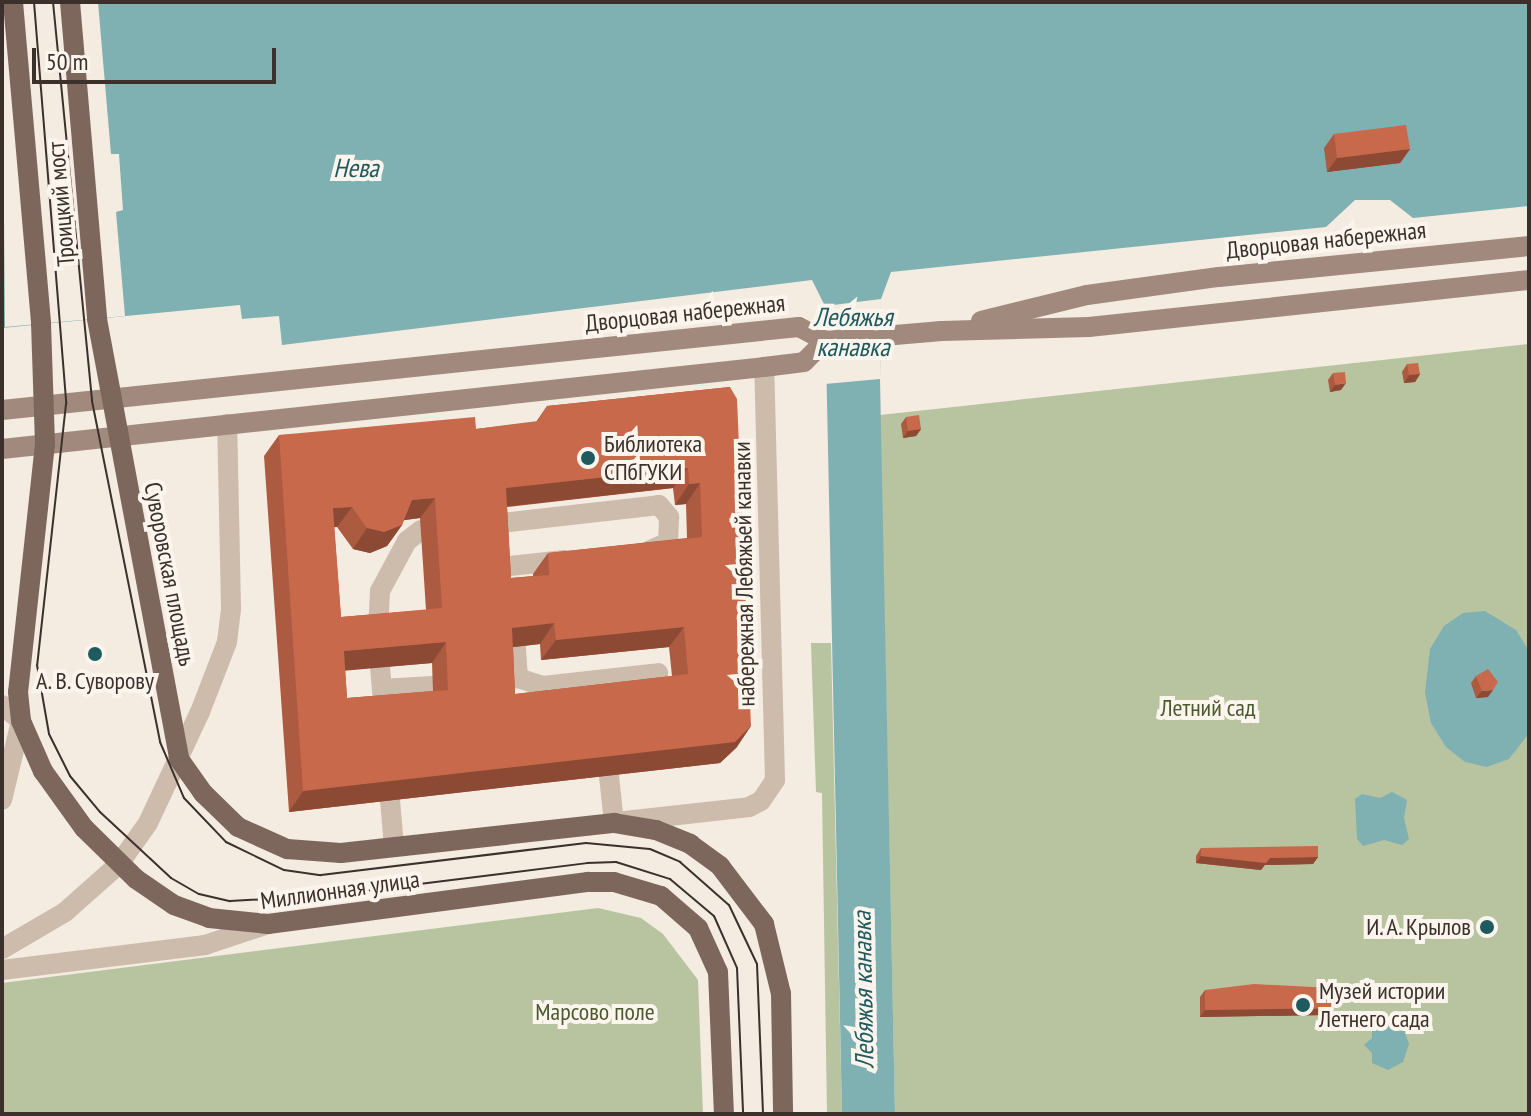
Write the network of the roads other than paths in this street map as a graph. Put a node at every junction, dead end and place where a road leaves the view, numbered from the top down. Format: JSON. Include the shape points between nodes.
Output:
{"nodes":[{"id":1,"x":13,"y":2,"type":"edge"},
{"id":2,"x":70,"y":2,"type":"edge"},
{"id":3,"x":1529,"y":246,"type":"edge"},
{"id":4,"x":1529,"y":280,"type":"edge"},
{"id":5,"x":942,"y":331,"type":"junction"},
{"id":6,"x":825,"y":341,"type":"junction"},
{"id":7,"x":764,"y":367,"type":"junction"},
{"id":8,"x":110,"y":400,"type":"junction"},
{"id":9,"x":44,"y":405,"type":"junction"},
{"id":10,"x":2,"y":410,"type":"edge"},
{"id":11,"x":227,"y":424,"type":"junction"},
{"id":12,"x":116,"y":436,"type":"junction"},
{"id":13,"x":45,"y":444,"type":"junction"},
{"id":14,"x":2,"y":449,"type":"edge"},
{"id":15,"x":421,"y":530,"type":"dead end"},
{"id":16,"x":625,"y":554,"type":"edge"},
{"id":17,"x":582,"y":559,"type":"edge"},
{"id":18,"x":378,"y":633,"type":"edge"},
{"id":19,"x":516,"y":646,"type":"edge"},
{"id":20,"x":380,"y":667,"type":"edge"},
{"id":21,"x":658,"y":673,"type":"dead end"},
{"id":22,"x":599,"y":679,"type":"junction"},
{"id":23,"x":433,"y":686,"type":"dead end"},
{"id":24,"x":382,"y":689,"type":"junction"},
{"id":25,"x":601,"y":703,"type":"edge"},
{"id":26,"x":2,"y":705,"type":"edge"},
{"id":27,"x":384,"y":715,"type":"edge"},
{"id":28,"x":21,"y":721,"type":"junction"},
{"id":29,"x":179,"y":759,"type":"junction"},
{"id":30,"x":609,"y":776,"type":"edge"},
{"id":31,"x":775,"y":780,"type":"joint"},
{"id":32,"x":2,"y":800,"type":"edge"},
{"id":33,"x":390,"y":800,"type":"edge"},
{"id":34,"x":614,"y":823,"type":"junction"},
{"id":35,"x":394,"y":847,"type":"junction"},
{"id":36,"x":341,"y":853,"type":"joint"},
{"id":37,"x":119,"y":864,"type":"junction"},
{"id":38,"x":268,"y":924,"type":"junction"},
{"id":39,"x":2,"y":949,"type":"edge"},
{"id":40,"x":2,"y":970,"type":"edge"},
{"id":41,"x":724,"y":1114,"type":"edge"},
{"id":42,"x":783,"y":1114,"type":"edge"}],
"edges":[{"from":1,"to":9,"type":"main road","name":"Троицкий мост"},
{"from":2,"to":8,"type":"main road","name":"Троицкий мост","via":[[97,319]]},
{"from":3,"to":5,"type":"main road","name":"Дворцовая набережная","via":[[1087,295]]},
{"from":4,"to":5,"type":"main road","name":"Дворцовая набережная","via":[[1089,327]]},
{"from":5,"to":6,"type":"main road","name":"Дворцовая набережная"},
{"from":6,"to":7,"type":"main road","via":[[804,362]]},
{"from":6,"to":8,"type":"main road","name":"Дворцовая набережная","via":[[799,327]]},
{"from":7,"to":11,"type":"main road"},
{"from":7,"to":31,"type":"street","name":"набережная Лебяжьей канавки"},
{"from":8,"to":9,"type":"main road","name":"Дворцовая набережная"},
{"from":8,"to":12,"type":"main road","name":"Суворовская площадь"},
{"from":9,"to":10,"type":"main road","name":"Дворцовая набережная"},
{"from":9,"to":13,"type":"main road"},
{"from":11,"to":12,"type":"main road"},
{"from":11,"to":29,"type":"street","via":[[227,642]]},
{"from":12,"to":13,"type":"main road"},
{"from":12,"to":29,"type":"main road","name":"Суворовская площадь"},
{"from":13,"to":14,"type":"main road"},
{"from":13,"to":28,"type":"main road","via":[[18,664]]},
{"from":15,"to":18,"type":"street","via":[[407,541],[380,591]]},
{"from":16,"to":17,"type":"street","via":[[662,549],[671,532],[665,510],[649,504],[502,518],[510,574]]},
{"from":19,"to":22,"type":"street","via":[[508,679],[543,686]]},
{"from":20,"to":24,"type":"street"},
{"from":21,"to":22,"type":"street"},
{"from":22,"to":25,"type":"street"},
{"from":23,"to":24,"type":"street"},
{"from":24,"to":27,"type":"street"},
{"from":26,"to":28,"type":"street"},
{"from":28,"to":32,"type":"street"},
{"from":28,"to":37,"type":"main road","via":[[53,786]]},
{"from":29,"to":36,"type":"main road","name":"Суворовская площадь","via":[[203,793],[238,827],[287,849]]},
{"from":29,"to":37,"type":"street","via":[[148,823]]},
{"from":30,"to":34,"type":"street"},
{"from":31,"to":34,"type":"street","name":"Миллионная улица","via":[[761,801],[749,807]]},
{"from":33,"to":35,"type":"street"},
{"from":34,"to":35,"type":"main road","name":"Миллионная улица"},
{"from":34,"to":42,"type":"main road","name":"Миллионная улица","via":[[656,830],[720,866],[764,924],[776,959]]},
{"from":35,"to":36,"type":"main road","name":"Миллионная улица"},
{"from":37,"to":38,"type":"main road","via":[[154,894],[191,912]]},
{"from":37,"to":39,"type":"street","via":[[65,912]]},
{"from":38,"to":40,"type":"street","name":"Миллионная улица","via":[[205,945]]},
{"from":38,"to":41,"type":"main road","name":"Миллионная улица","via":[[588,882],[638,887],[681,910],[710,949],[718,972]]}]}
